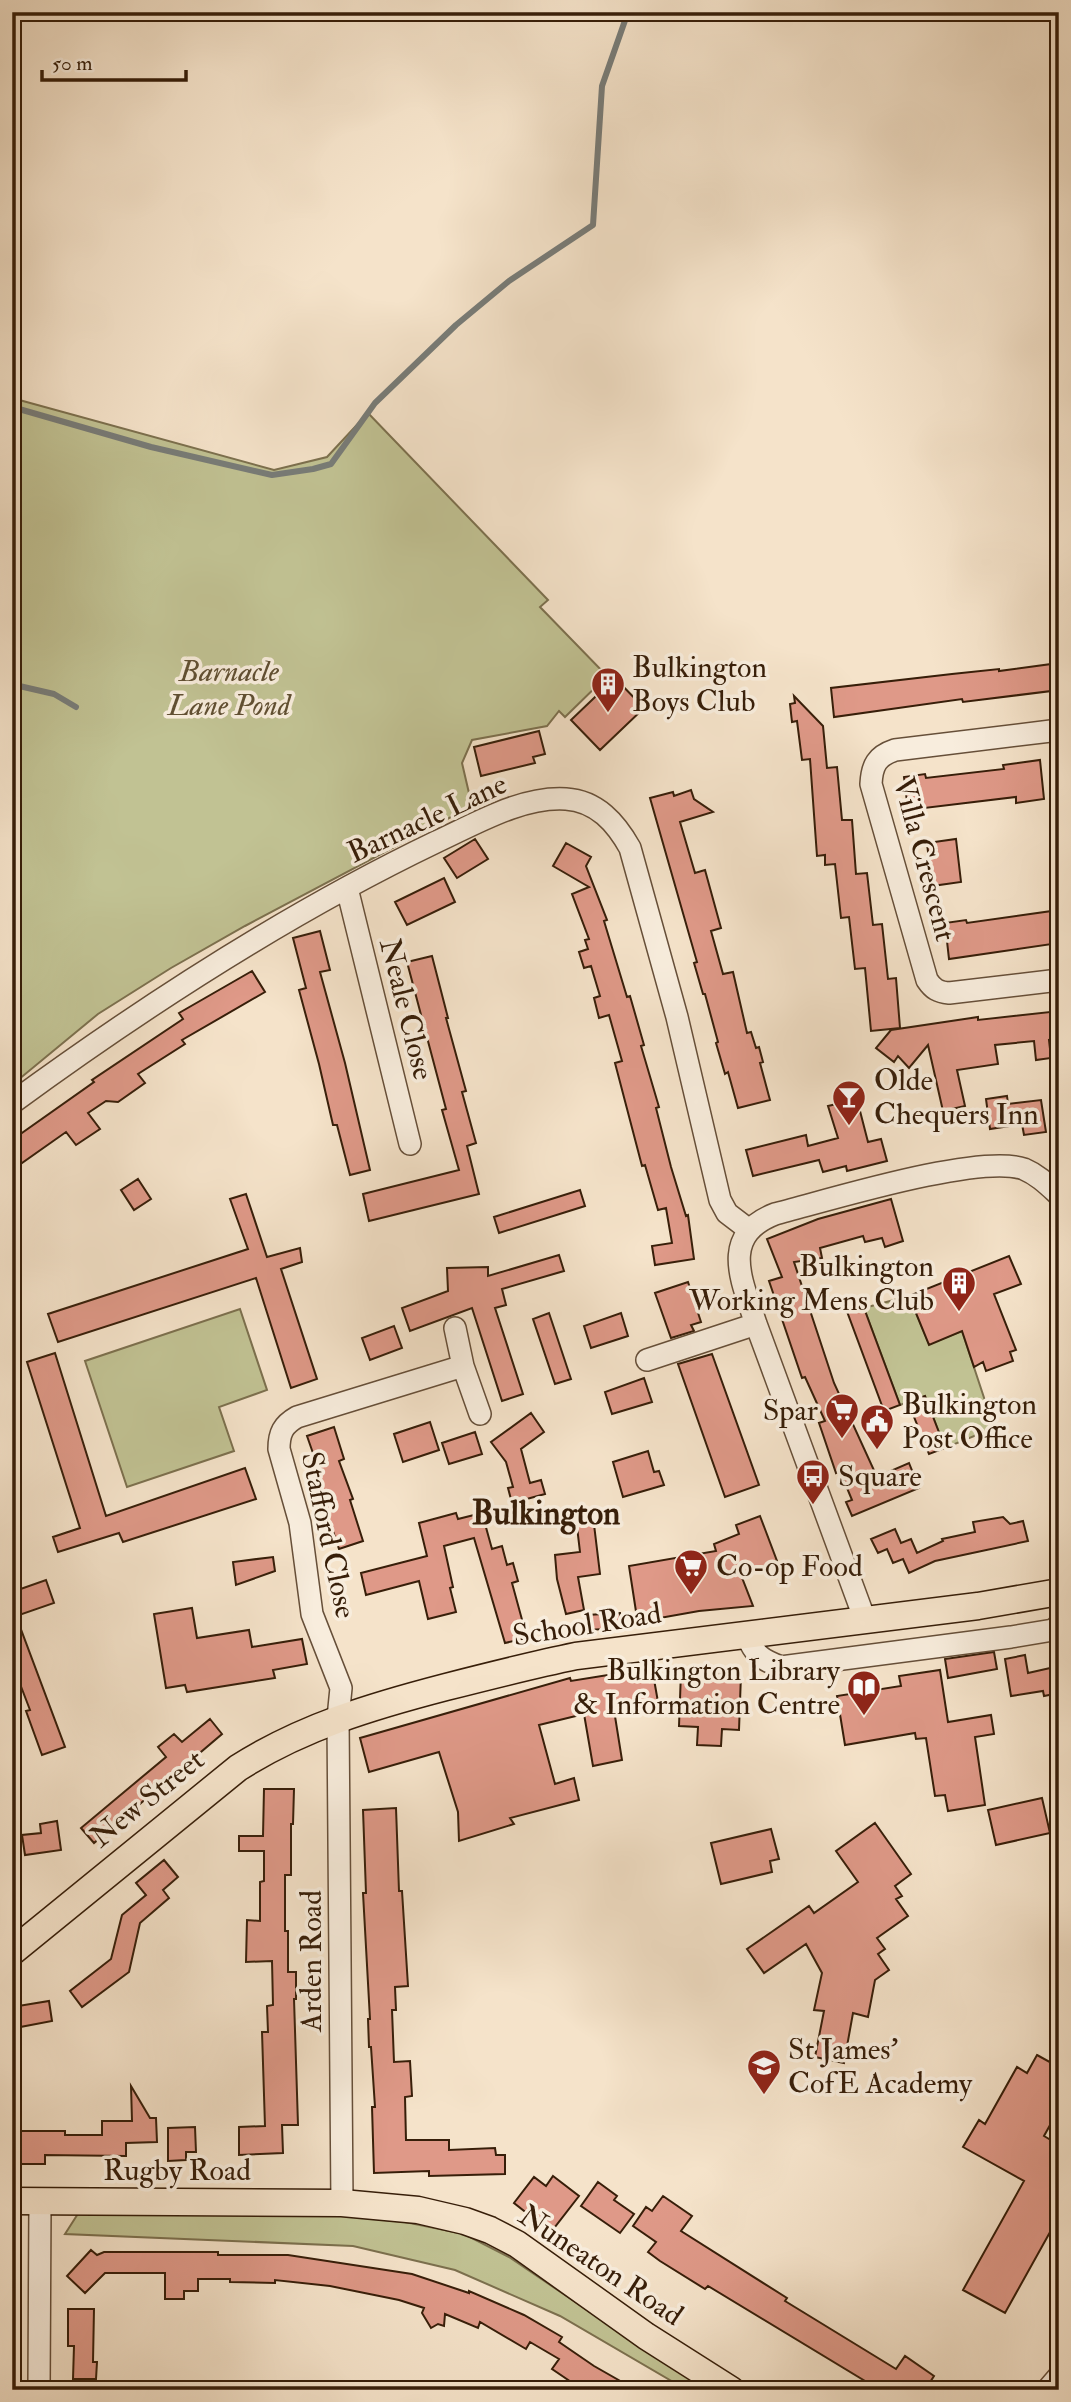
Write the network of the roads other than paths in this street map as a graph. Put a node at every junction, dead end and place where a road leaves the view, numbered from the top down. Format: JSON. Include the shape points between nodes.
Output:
{"nodes":[{"id":1,"x":1059,"y":730,"type":"edge"},
{"id":2,"x":347,"y":888,"type":"junction"},
{"id":3,"x":1059,"y":980,"type":"edge"},
{"id":4,"x":12,"y":1103,"type":"edge"},
{"id":5,"x":410,"y":1144,"type":"dead end"},
{"id":6,"x":1059,"y":1195,"type":"edge"},
{"id":7,"x":748,"y":1230,"type":"junction"},
{"id":8,"x":756,"y":1324,"type":"junction"},
{"id":9,"x":455,"y":1328,"type":"dead end"},
{"id":10,"x":647,"y":1360,"type":"dead end"},
{"id":11,"x":463,"y":1366,"type":"junction"},
{"id":12,"x":480,"y":1414,"type":"dead end"},
{"id":13,"x":1059,"y":1592,"type":"edge"},
{"id":14,"x":865,"y":1620,"type":"junction"},
{"id":15,"x":1059,"y":1625,"type":"edge"},
{"id":16,"x":746,"y":1634,"type":"junction"},
{"id":17,"x":338,"y":1718,"type":"junction"},
{"id":18,"x":12,"y":1952,"type":"edge"},
{"id":19,"x":12,"y":2201,"type":"edge"},
{"id":20,"x":40,"y":2202,"type":"junction"},
{"id":21,"x":342,"y":2203,"type":"junction"},
{"id":22,"x":1059,"y":2376,"type":"edge"},
{"id":23,"x":39,"y":2390,"type":"edge"},
{"id":24,"x":731,"y":2390,"type":"edge"},
{"id":25,"x":1046,"y":2390,"type":"edge"}],
"edges":[{"from":1,"to":3,"type":"street","name":"Villa Crescent","via":[[886,753],[876,760],[871,784],[932,987],[949,993]]},
{"from":2,"to":4,"type":"street","name":"Barnacle Lane","via":[[209,968]]},
{"from":2,"to":5,"type":"street","name":"Neale Close"},
{"from":2,"to":7,"type":"street","name":"Barnacle Lane","via":[[465,828],[525,805],[569,799],[605,814],[630,848],[677,1017],[720,1200],[727,1213]]},
{"from":6,"to":7,"type":"street","via":[[1024,1169],[994,1165],[775,1214]]},
{"from":7,"to":8,"type":"street","via":[[739,1265]]},
{"from":8,"to":10,"type":"street"},
{"from":8,"to":14,"type":"street"},
{"from":9,"to":11,"type":"street"},
{"from":11,"to":12,"type":"street"},
{"from":11,"to":17,"type":"street","name":"Stafford Close","via":[[296,1417],[282,1429],[279,1449],[300,1523],[312,1614],[341,1688]]},
{"from":13,"to":14,"type":"main road","name":"School Road"},
{"from":14,"to":16,"type":"main road","name":"School Road"},
{"from":15,"to":16,"type":"street","via":[[1011,1637],[781,1667],[753,1651]]},
{"from":16,"to":17,"type":"main road","name":"School Road","via":[[576,1656]]},
{"from":17,"to":18,"type":"main road","name":"New Street","via":[[266,1750],[238,1768]]},
{"from":17,"to":21,"type":"street","name":"Arden Road"},
{"from":19,"to":20,"type":"main road","name":"Rugby Road"},
{"from":20,"to":21,"type":"main road","name":"Rugby Road"},
{"from":20,"to":23,"type":"street"},
{"from":21,"to":24,"type":"main road","name":"Nuneaton Road","via":[[428,2212],[490,2230]]},
{"from":22,"to":25,"type":"street"}]}
